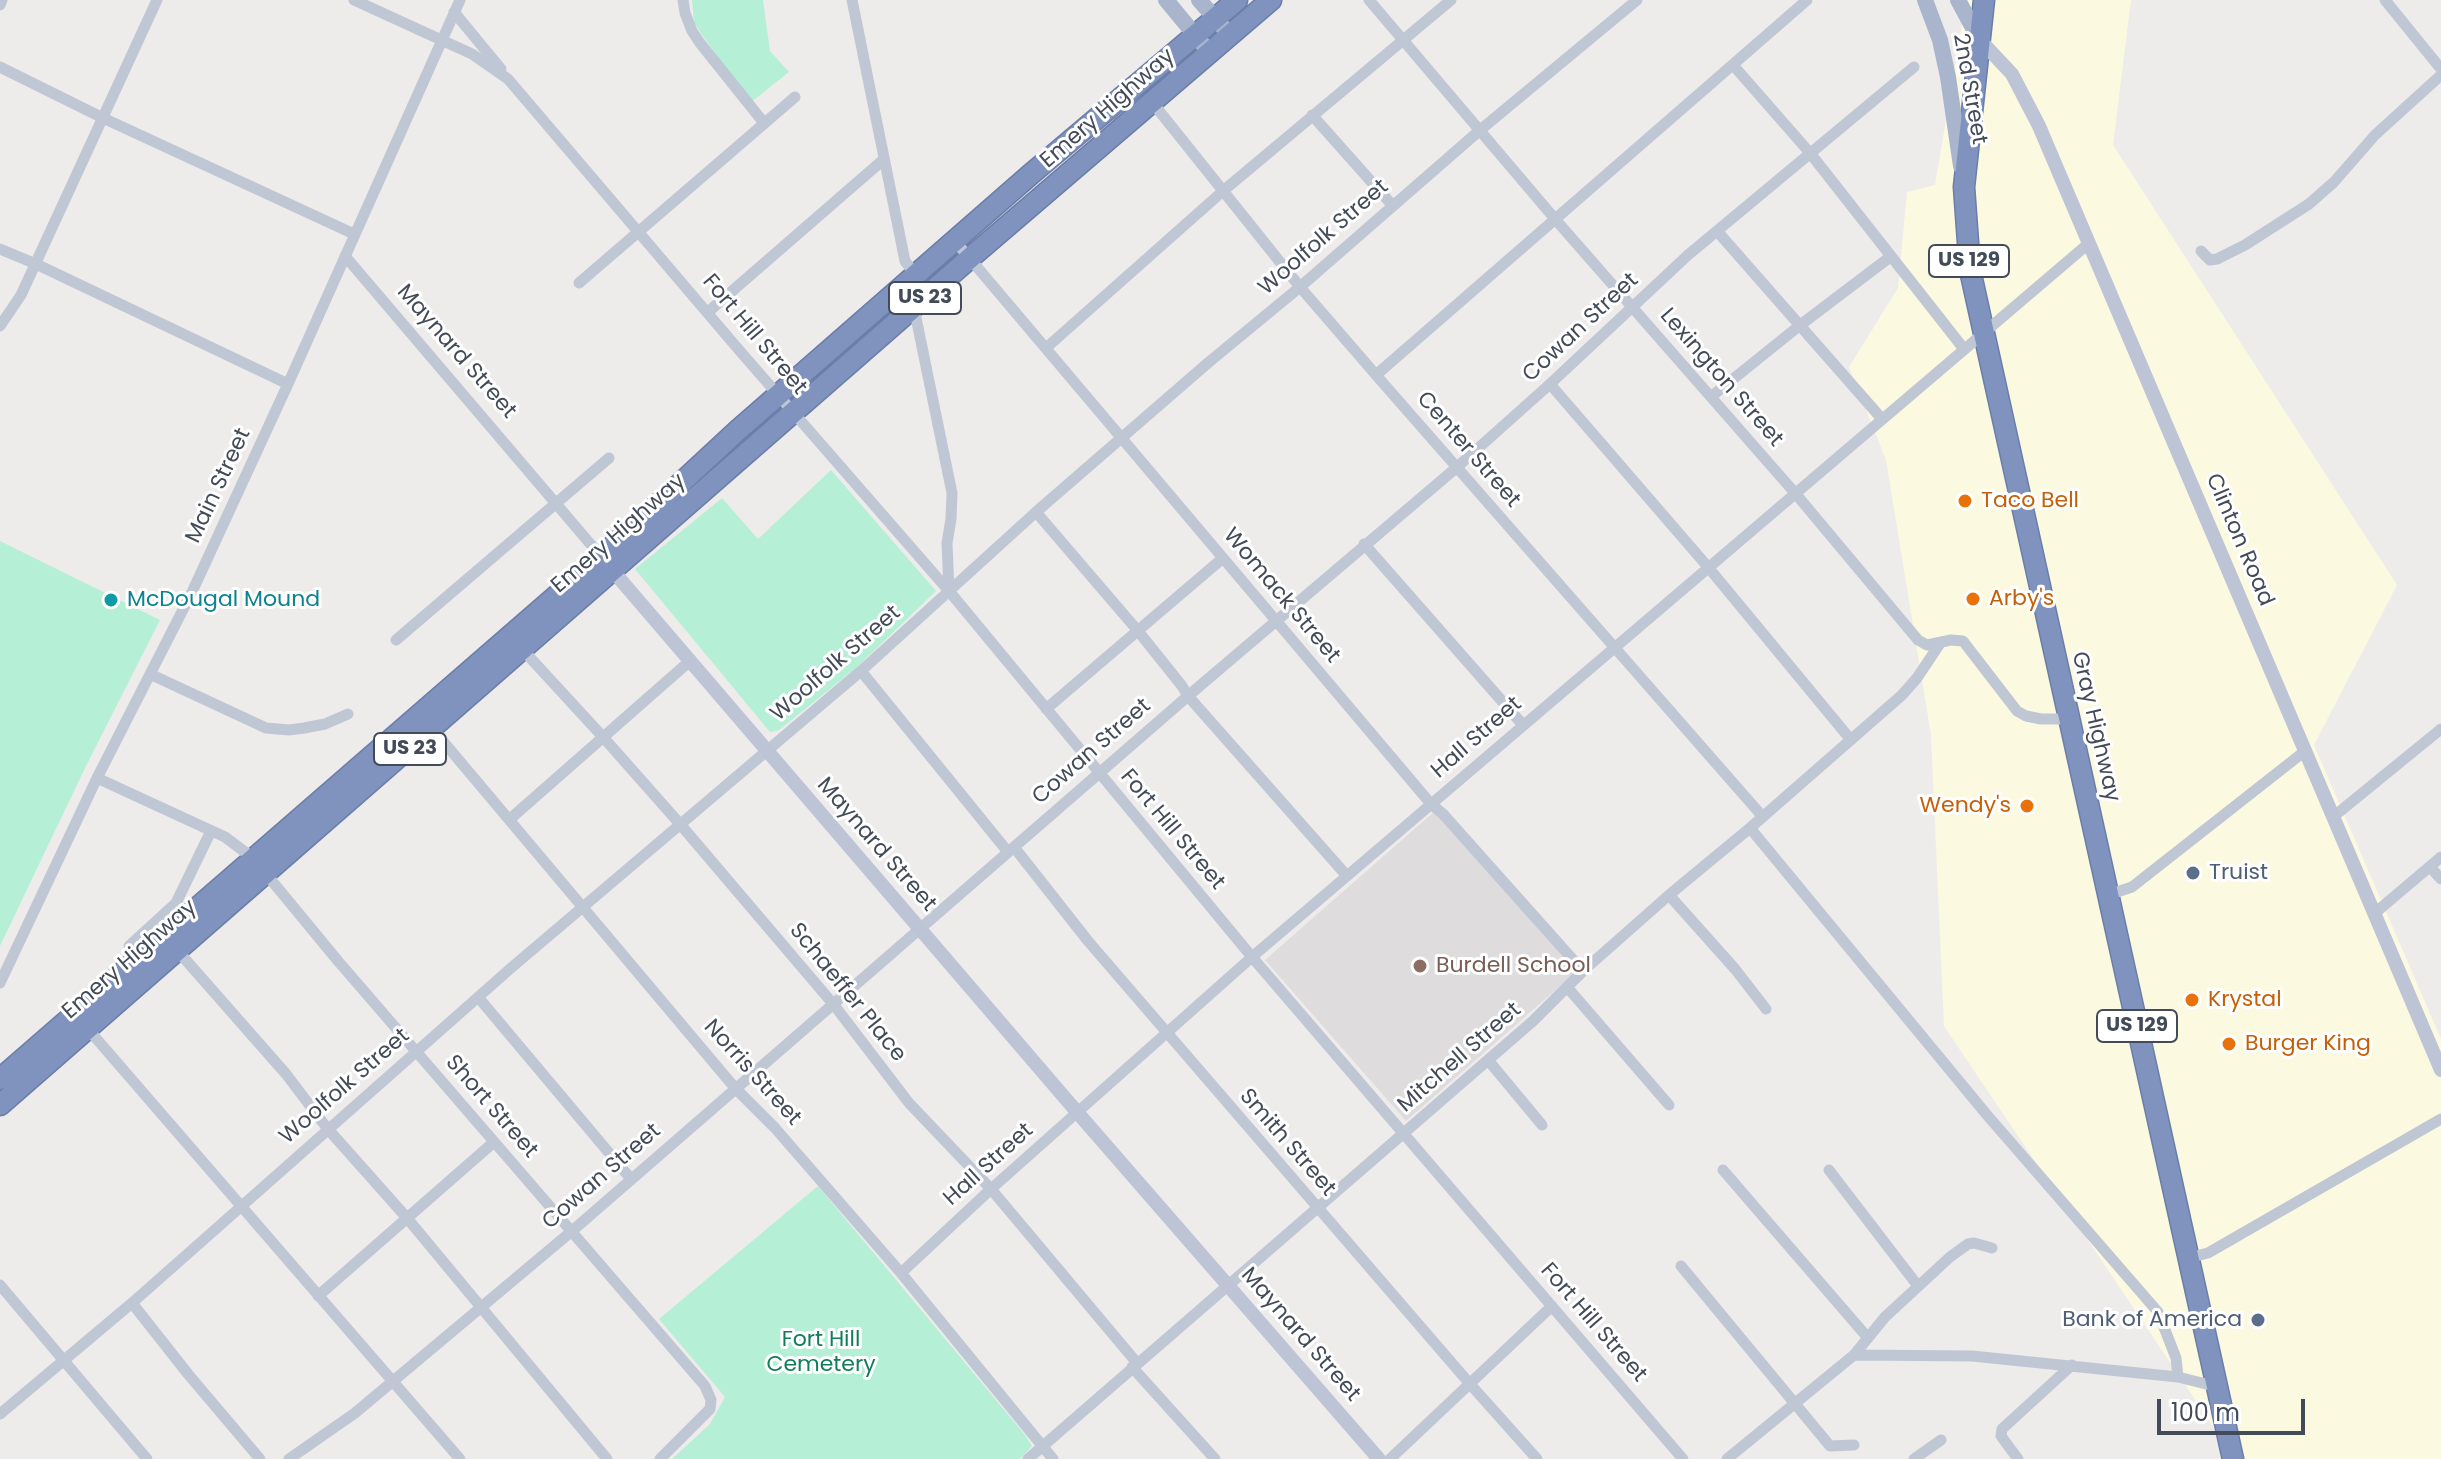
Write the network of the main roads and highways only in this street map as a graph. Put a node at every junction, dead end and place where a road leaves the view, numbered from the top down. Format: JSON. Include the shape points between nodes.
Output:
{"nodes":[{"id":1,"x":1166,"y":0,"type":"edge"},
{"id":2,"x":1199,"y":0,"type":"edge"},
{"id":3,"x":1237,"y":0,"type":"edge"},
{"id":4,"x":1271,"y":0,"type":"edge"},
{"id":5,"x":1925,"y":0,"type":"edge"},
{"id":6,"x":1958,"y":0,"type":"edge"},
{"id":7,"x":1984,"y":0,"type":"edge"},
{"id":8,"x":1215,"y":19,"type":"junction"},
{"id":9,"x":1230,"y":35,"type":"junction"},
{"id":10,"x":1195,"y":36,"type":"junction"},
{"id":11,"x":1979,"y":39,"type":"junction"},
{"id":12,"x":1210,"y":53,"type":"junction"},
{"id":13,"x":1964,"y":187,"type":"junction"},
{"id":14,"x":607,"y":564,"type":"junction"},
{"id":15,"x":426,"y":722,"type":"junction"},
{"id":16,"x":260,"y":865,"type":"junction"},
{"id":17,"x":0,"y":1079,"type":"edge"},
{"id":18,"x":0,"y":1105,"type":"edge"},
{"id":19,"x":2228,"y":1457,"type":"edge"}],
"edges":[{"from":1,"to":10,"type":"main road"},
{"from":2,"to":8,"type":"main road"},
{"from":3,"to":8,"type":"highway","name":"Emery Highway","number":"US 23"},
{"from":4,"to":9,"type":"highway","name":"Emery Highway","number":"US 23"},
{"from":5,"to":13,"type":"main road","name":"2nd Street","via":[[1949,79]]},
{"from":6,"to":11,"type":"main road","name":"2nd Street"},
{"from":7,"to":11,"type":"highway","name":"Gray Highway","number":"US 129"},
{"from":8,"to":9,"type":"main road"},
{"from":8,"to":10,"type":"highway","name":"Emery Highway","number":"US 23"},
{"from":9,"to":12,"type":"highway","name":"Emery Highway","number":"US 23"},
{"from":10,"to":12,"type":"main road"},
{"from":10,"to":14,"type":"highway","name":"Emery Highway","number":"US 23","via":[[779,395]]},
{"from":11,"to":13,"type":"highway","name":"Gray Highway","number":"US 129"},
{"from":12,"to":14,"type":"highway","name":"Emery Highway","number":"US 23","via":[[793,412]]},
{"from":13,"to":19,"type":"highway","name":"Gray Highway","number":"US 129","via":[[1970,270],[2218,1387]]},
{"from":14,"to":15,"type":"highway","name":"Emery Highway","number":"US 23"},
{"from":14,"to":15,"type":"highway","name":"Emery Highway","number":"US 23","via":[[523,650]]},
{"from":15,"to":16,"type":"highway","name":"Emery Highway","number":"US 23"},
{"from":16,"to":17,"type":"highway","name":"Emery Highway","number":"US 23"},
{"from":16,"to":18,"type":"highway","name":"Emery Highway","number":"US 23","via":[[177,950]]}]}
